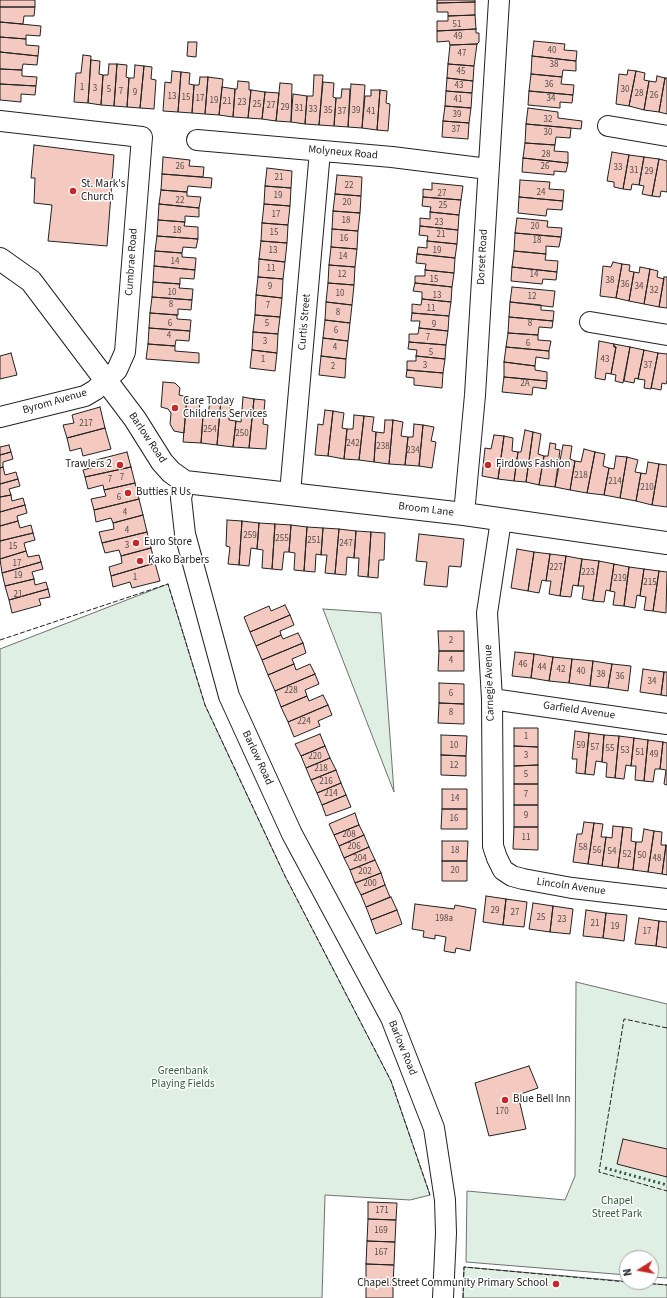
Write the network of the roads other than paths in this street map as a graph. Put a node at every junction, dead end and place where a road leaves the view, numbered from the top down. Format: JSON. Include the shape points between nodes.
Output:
{"nodes":[{"id":1,"x":499,"y":0,"type":"edge"},
{"id":2,"x":0,"y":121,"type":"edge"},
{"id":3,"x":608,"y":126,"type":"dead end"},
{"id":4,"x":667,"y":136,"type":"edge"},
{"id":5,"x":197,"y":140,"type":"dead end"},
{"id":6,"x":320,"y":151,"type":"junction"},
{"id":7,"x":488,"y":168,"type":"junction"},
{"id":8,"x":0,"y":259,"type":"edge"},
{"id":9,"x":590,"y":322,"type":"dead end"},
{"id":10,"x":667,"y":335,"type":"edge"},
{"id":11,"x":106,"y":380,"type":"junction"},
{"id":12,"x":0,"y":417,"type":"edge"},
{"id":13,"x":185,"y":482,"type":"junction"},
{"id":14,"x":290,"y":493,"type":"junction"},
{"id":15,"x":464,"y":514,"type":"junction"},
{"id":16,"x":501,"y":520,"type":"junction"},
{"id":17,"x":667,"y":543,"type":"edge"},
{"id":18,"x":492,"y":699,"type":"junction"},
{"id":19,"x":667,"y":724,"type":"edge"},
{"id":20,"x":493,"y":846,"type":"joint"},
{"id":21,"x":667,"y":899,"type":"edge"},
{"id":22,"x":443,"y":1298,"type":"edge"}],
"edges":[{"from":1,"to":7,"type":"street","name":"Dorset Road"},
{"from":2,"to":11,"type":"street","name":"Cumbrae Road","via":[[142,137],[126,352],[117,370]]},
{"from":3,"to":4,"type":"street"},
{"from":5,"to":6,"type":"street","name":"Molyneux Road"},
{"from":6,"to":7,"type":"street","name":"Molyneux Road"},
{"from":6,"to":14,"type":"street","name":"Curtis Street"},
{"from":7,"to":15,"type":"street","name":"Dorset Road","via":[[475,395]]},
{"from":8,"to":11,"type":"main road","name":"Barlow Road","via":[[31,281]]},
{"from":9,"to":10,"type":"street"},
{"from":11,"to":12,"type":"street","name":"Byrom Avenue","via":[[85,396]]},
{"from":11,"to":13,"type":"main road","name":"Barlow Road","via":[[162,462]]},
{"from":13,"to":14,"type":"main road","name":"Broom Lane"},
{"from":13,"to":22,"type":"street","name":"Barlow Road","via":[[180,498],[185,534],[229,696],[292,834],[391,1018],[434,1128],[445,1200]]},
{"from":14,"to":15,"type":"main road","name":"Broom Lane"},
{"from":15,"to":16,"type":"main road","name":"Broom Lane"},
{"from":16,"to":17,"type":"main road","name":"Broom Lane"},
{"from":16,"to":18,"type":"street","name":"Carnegie Avenue","via":[[487,613]]},
{"from":18,"to":19,"type":"street","name":"Garfield Avenue"},
{"from":18,"to":20,"type":"street","name":"Carnegie Avenue"},
{"from":20,"to":21,"type":"street","name":"Lincoln Avenue","via":[[503,870],[512,876],[572,888]]}]}
